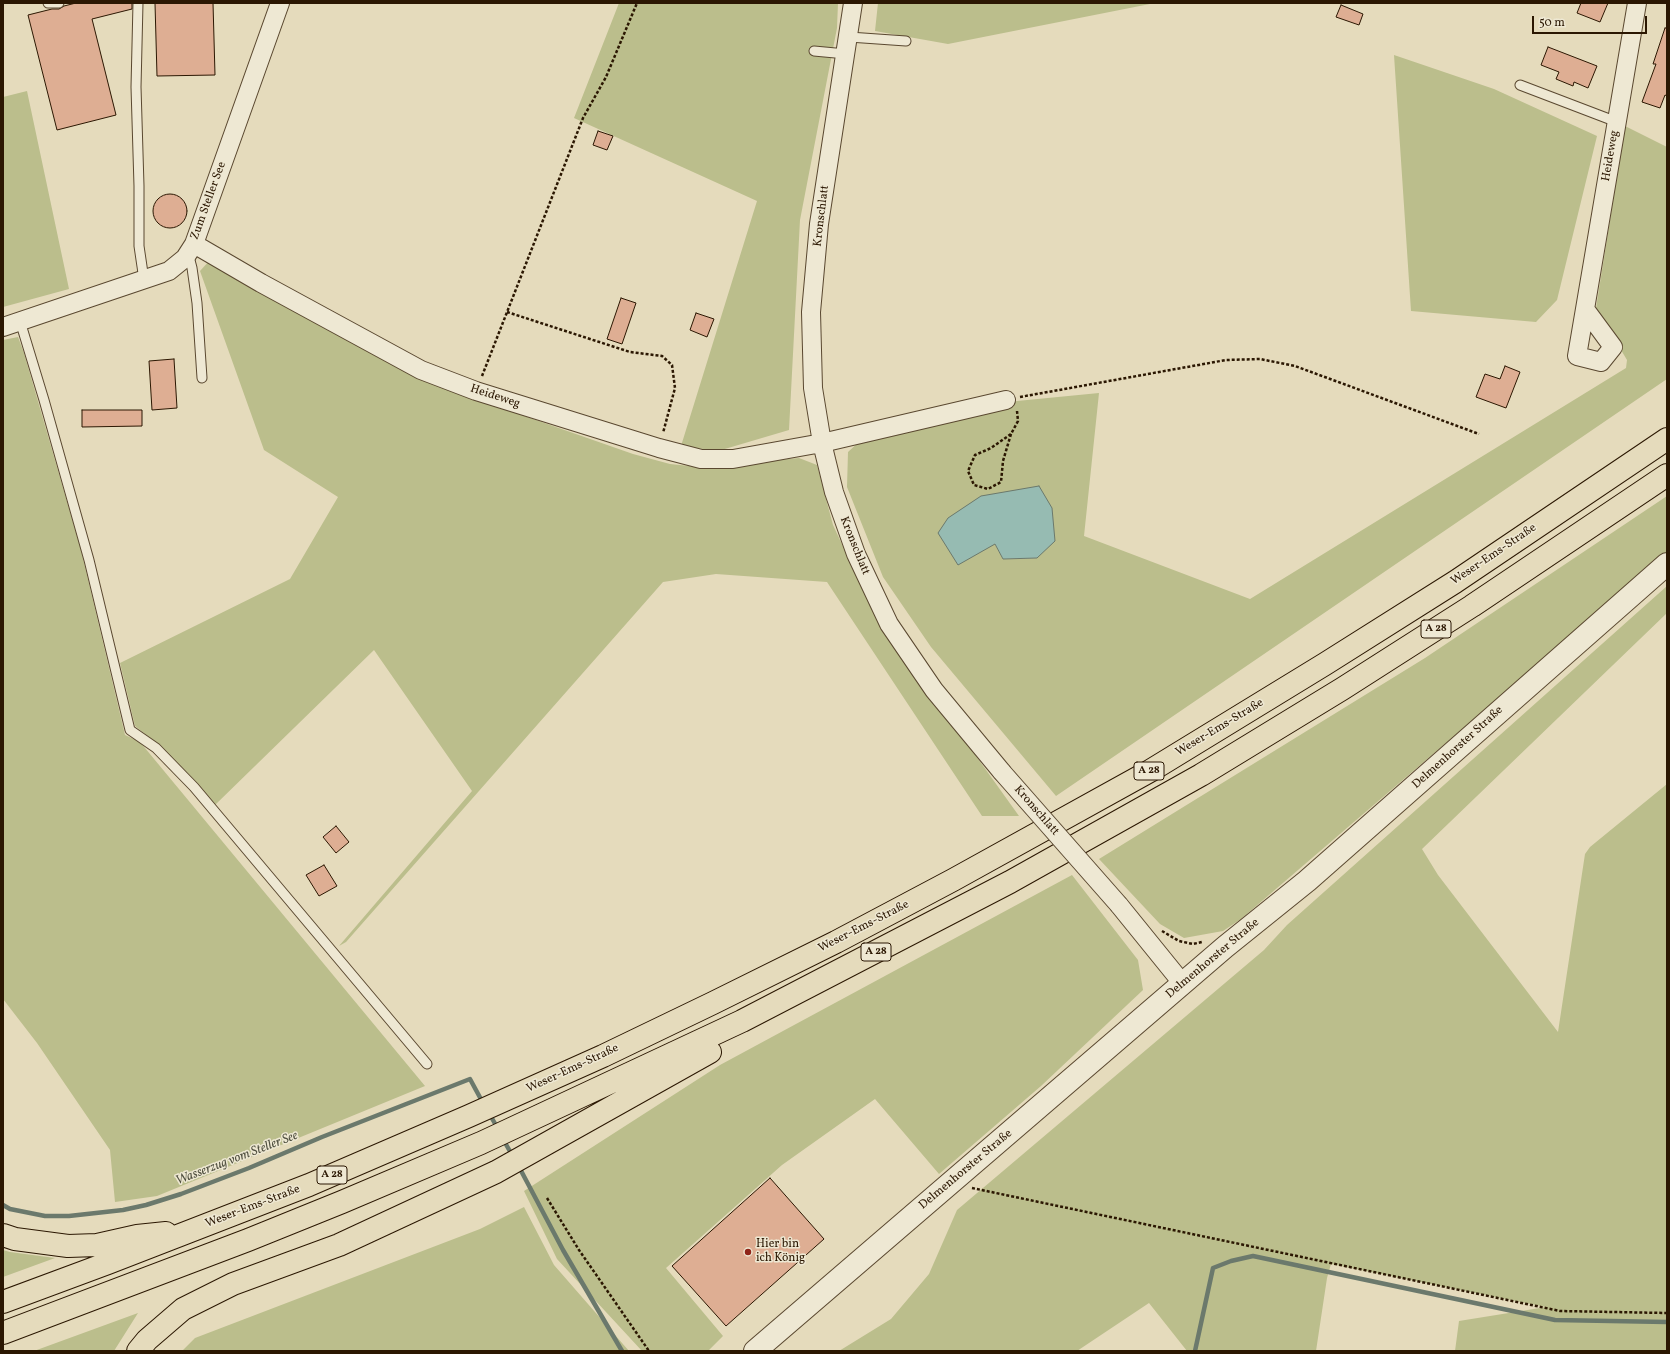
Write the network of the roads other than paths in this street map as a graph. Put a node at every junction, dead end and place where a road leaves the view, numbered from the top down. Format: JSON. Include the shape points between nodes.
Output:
{"nodes":[{"id":1,"x":48,"y":3,"type":"edge"},
{"id":2,"x":59,"y":3,"type":"edge"},
{"id":3,"x":138,"y":3,"type":"edge"},
{"id":4,"x":280,"y":3,"type":"edge"},
{"id":5,"x":853,"y":3,"type":"edge"},
{"id":6,"x":1637,"y":3,"type":"edge"},
{"id":7,"x":906,"y":41,"type":"dead end"},
{"id":8,"x":847,"y":45,"type":"junction"},
{"id":9,"x":814,"y":51,"type":"dead end"},
{"id":10,"x":1520,"y":85,"type":"dead end"},
{"id":11,"x":1617,"y":122,"type":"junction"},
{"id":12,"x":191,"y":249,"type":"junction"},
{"id":13,"x":144,"y":280,"type":"junction"},
{"id":14,"x":1585,"y":309,"type":"dead end"},
{"id":15,"x":20,"y":321,"type":"junction"},
{"id":16,"x":3,"y":326,"type":"edge"},
{"id":17,"x":202,"y":378,"type":"dead end"},
{"id":18,"x":1006,"y":400,"type":"road end"},
{"id":19,"x":1667,"y":439,"type":"edge"},
{"id":20,"x":822,"y":442,"type":"junction"},
{"id":21,"x":1667,"y":475,"type":"edge"},
{"id":22,"x":1667,"y":564,"type":"edge"},
{"id":23,"x":1183,"y":984,"type":"junction"},
{"id":24,"x":742,"y":1022,"type":"junction"},
{"id":25,"x":427,"y":1064,"type":"dead end"},
{"id":26,"x":193,"y":1230,"type":"junction"},
{"id":27,"x":3,"y":1235,"type":"edge"},
{"id":28,"x":3,"y":1302,"type":"edge"},
{"id":29,"x":3,"y":1333,"type":"edge"},
{"id":30,"x":138,"y":1351,"type":"edge"},
{"id":31,"x":755,"y":1351,"type":"edge"}],
"edges":[{"from":1,"to":2,"type":"lane"},
{"from":3,"to":13,"type":"lane","via":[[136,87],[139,246]]},
{"from":4,"to":12,"type":"street","name":"Zum Steller See"},
{"from":5,"to":8,"type":"street","name":"Kronschlatt"},
{"from":6,"to":11,"type":"street","name":"Heideweg"},
{"from":7,"to":8,"type":"lane"},
{"from":8,"to":9,"type":"lane"},
{"from":8,"to":20,"type":"street","name":"Kronschlatt","via":[[820,224],[811,312],[813,388]]},
{"from":10,"to":11,"type":"lane"},
{"from":11,"to":14,"type":"street","name":"Heideweg"},
{"from":12,"to":13,"type":"street","name":"Zum Steller See","via":[[185,258],[169,271]]},
{"from":12,"to":17,"type":"lane"},
{"from":12,"to":20,"type":"street","name":"Heideweg","via":[[261,283],[421,370],[476,391],[659,448],[701,459],[734,459]]},
{"from":13,"to":15,"type":"street","name":"Zum Steller See"},
{"from":15,"to":16,"type":"street","name":"Zum Steller See"},
{"from":15,"to":25,"type":"lane","via":[[89,560],[130,730],[156,748],[194,787]]},
{"from":18,"to":20,"type":"street","name":"Heideweg"},
{"from":19,"to":26,"type":"highway","name":"Weser-Ems-Straße","number":"A 28","via":[[1448,586],[1325,664],[1150,771],[960,876],[713,1003],[500,1102],[309,1185]]},
{"from":20,"to":23,"type":"street","name":"Kronschlatt","bridge":true,"via":[[834,492],[856,554],[889,624],[934,690]]},
{"from":21,"to":24,"type":"highway","number":"A 28","via":[[1472,606],[1201,775],[1010,882]]},
{"from":22,"to":23,"type":"street","name":"Delmenhorster Straße","via":[[1324,866]]},
{"from":23,"to":31,"type":"street","name":"Delmenhorster Straße"},
{"from":24,"to":29,"type":"highway","number":"A 28","via":[[481,1143],[248,1240]]},
{"from":24,"to":30,"type":"highway","via":[[731,1040],[496,1172],[339,1245],[226,1288],[183,1309]]},
{"from":26,"to":27,"type":"highway","via":[[68,1246]]},
{"from":26,"to":28,"type":"highway","name":"Weser-Ems-Straße","number":"A 28"}]}
